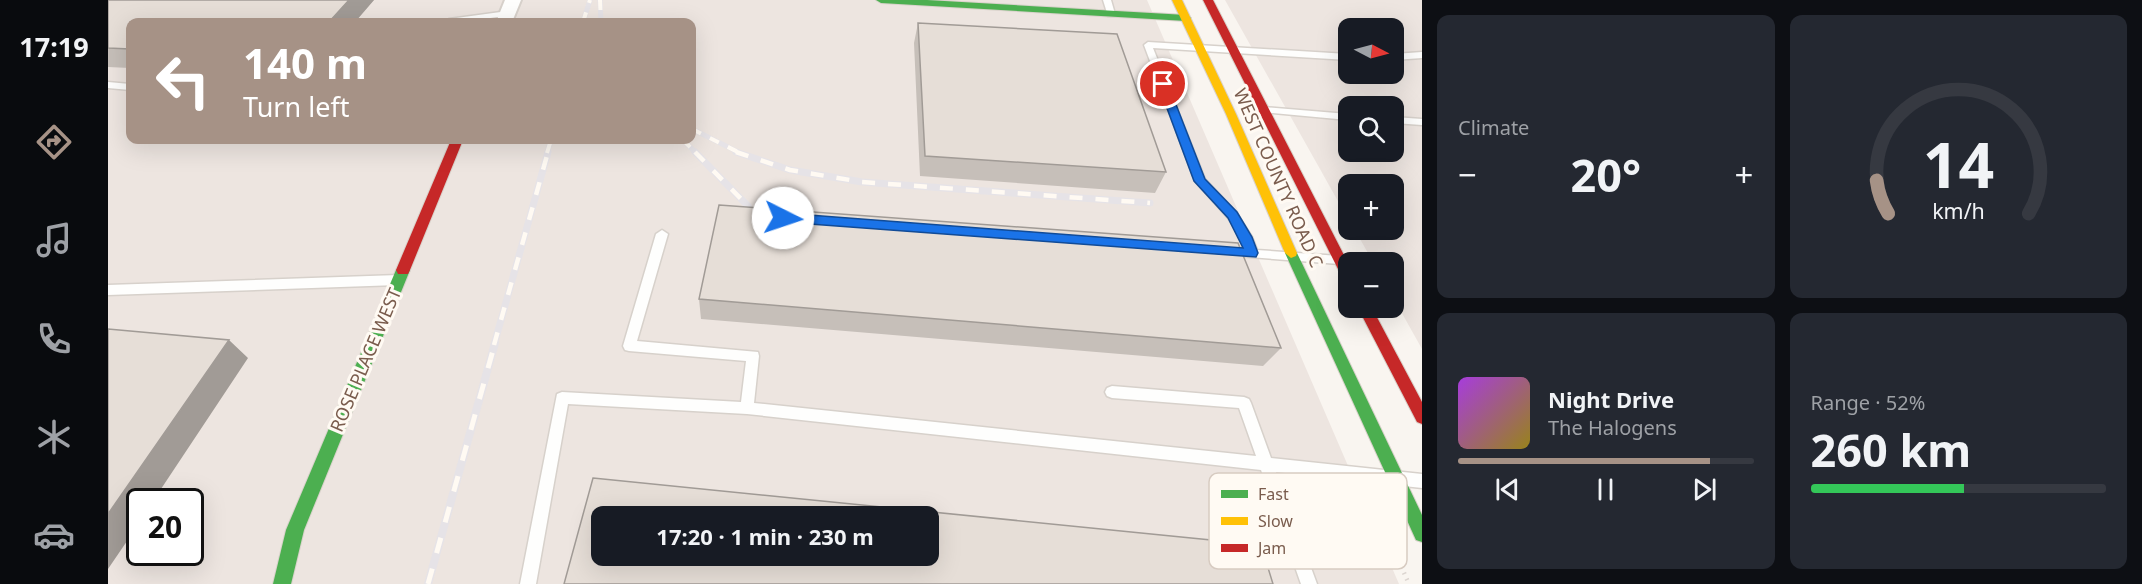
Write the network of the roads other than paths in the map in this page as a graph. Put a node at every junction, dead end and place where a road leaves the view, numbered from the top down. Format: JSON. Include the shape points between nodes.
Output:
{"nodes":[{"id":1,"x":881,"y":0,"type":"edge"},
{"id":2,"x":1107,"y":0,"type":"edge"},
{"id":3,"x":1177,"y":0,"type":"edge"},
{"id":4,"x":1209,"y":0,"type":"edge"},
{"id":5,"x":509,"y":12,"type":"edge"},
{"id":6,"x":1112,"y":14,"type":"junction"},
{"id":7,"x":473,"y":18,"type":"edge"},
{"id":8,"x":1186,"y":18,"type":"junction"},
{"id":9,"x":1200,"y":49,"type":"junction"},
{"id":10,"x":1234,"y":50,"type":"junction"},
{"id":11,"x":1422,"y":55,"type":"edge"},
{"id":12,"x":1338,"y":56,"type":"edge"},
{"id":13,"x":1404,"y":56,"type":"edge"},
{"id":14,"x":108,"y":85,"type":"edge"},
{"id":15,"x":126,"y":87,"type":"edge"},
{"id":16,"x":1264,"y":110,"type":"junction"},
{"id":17,"x":1338,"y":116,"type":"edge"},
{"id":18,"x":1404,"y":121,"type":"edge"},
{"id":19,"x":1422,"y":122,"type":"edge"},
{"id":20,"x":455,"y":144,"type":"edge"},
{"id":21,"x":662,"y":234,"type":"dead end"},
{"id":22,"x":1210,"y":251,"type":"edge"},
{"id":23,"x":1252,"y":253,"type":"junction"},
{"id":24,"x":1338,"y":254,"type":"edge"},
{"id":25,"x":1293,"y":256,"type":"junction"},
{"id":26,"x":1338,"y":260,"type":"edge"},
{"id":27,"x":399,"y":280,"type":"junction"},
{"id":28,"x":108,"y":290,"type":"edge"},
{"id":29,"x":1370,"y":318,"type":"edge"},
{"id":30,"x":1112,"y":392,"type":"dead end"},
{"id":31,"x":747,"y":408,"type":"junction"},
{"id":32,"x":1422,"y":417,"type":"edge"},
{"id":33,"x":1267,"y":465,"type":"junction"},
{"id":34,"x":1270,"y":473,"type":"edge"},
{"id":35,"x":1341,"y":473,"type":"edge"},
{"id":36,"x":1393,"y":473,"type":"edge"},
{"id":37,"x":1407,"y":480,"type":"edge"},
{"id":38,"x":1422,"y":482,"type":"edge"},
{"id":39,"x":1407,"y":502,"type":"edge"},
{"id":40,"x":1422,"y":534,"type":"edge"},
{"id":41,"x":1304,"y":569,"type":"edge"},
{"id":42,"x":282,"y":584,"type":"edge"},
{"id":43,"x":528,"y":584,"type":"edge"},
{"id":44,"x":1309,"y":584,"type":"edge"}],
"edges":[{"from":1,"to":6,"type":"main road"},
{"from":2,"to":6,"type":"lane"},
{"from":3,"to":8,"type":"main road","name":"WEST COUNTY ROAD C"},
{"from":4,"to":10,"type":"main road","name":"WEST COUNTY ROAD C"},
{"from":5,"to":7,"type":"lane"},
{"from":6,"to":8,"type":"main road"},
{"from":8,"to":9,"type":"main road","name":"WEST COUNTY ROAD C"},
{"from":9,"to":10,"type":"lane"},
{"from":9,"to":23,"type":"lane","via":[[1149,45],[1200,181],[1232,215]]},
{"from":9,"to":25,"type":"main road","name":"WEST COUNTY ROAD C"},
{"from":10,"to":12,"type":"lane"},
{"from":10,"to":16,"type":"main road","name":"WEST COUNTY ROAD C"},
{"from":11,"to":13,"type":"lane"},
{"from":14,"to":15,"type":"lane"},
{"from":16,"to":17,"type":"lane"},
{"from":16,"to":24,"type":"main road","name":"WEST COUNTY ROAD C"},
{"from":18,"to":19,"type":"lane"},
{"from":20,"to":27,"type":"main road","name":"ROSE PLACE WEST"},
{"from":21,"to":31,"type":"lane","via":[[629,346],[753,356]]},
{"from":22,"to":23,"type":"lane"},
{"from":23,"to":25,"type":"lane"},
{"from":25,"to":26,"type":"lane"},
{"from":25,"to":36,"type":"main road","name":"WEST COUNTY ROAD C"},
{"from":27,"to":28,"type":"lane"},
{"from":27,"to":42,"type":"main road","name":"ROSE PLACE WEST","via":[[295,530]]},
{"from":29,"to":32,"type":"main road"},
{"from":30,"to":33,"type":"lane","via":[[1244,403]]},
{"from":31,"to":33,"type":"lane"},
{"from":31,"to":43,"type":"lane","via":[[562,398]]},
{"from":33,"to":34,"type":"lane"},
{"from":33,"to":35,"type":"lane"},
{"from":37,"to":38,"type":"lane"},
{"from":39,"to":40,"type":"main road","name":"WEST COUNTY ROAD C"},
{"from":41,"to":44,"type":"lane"}]}
